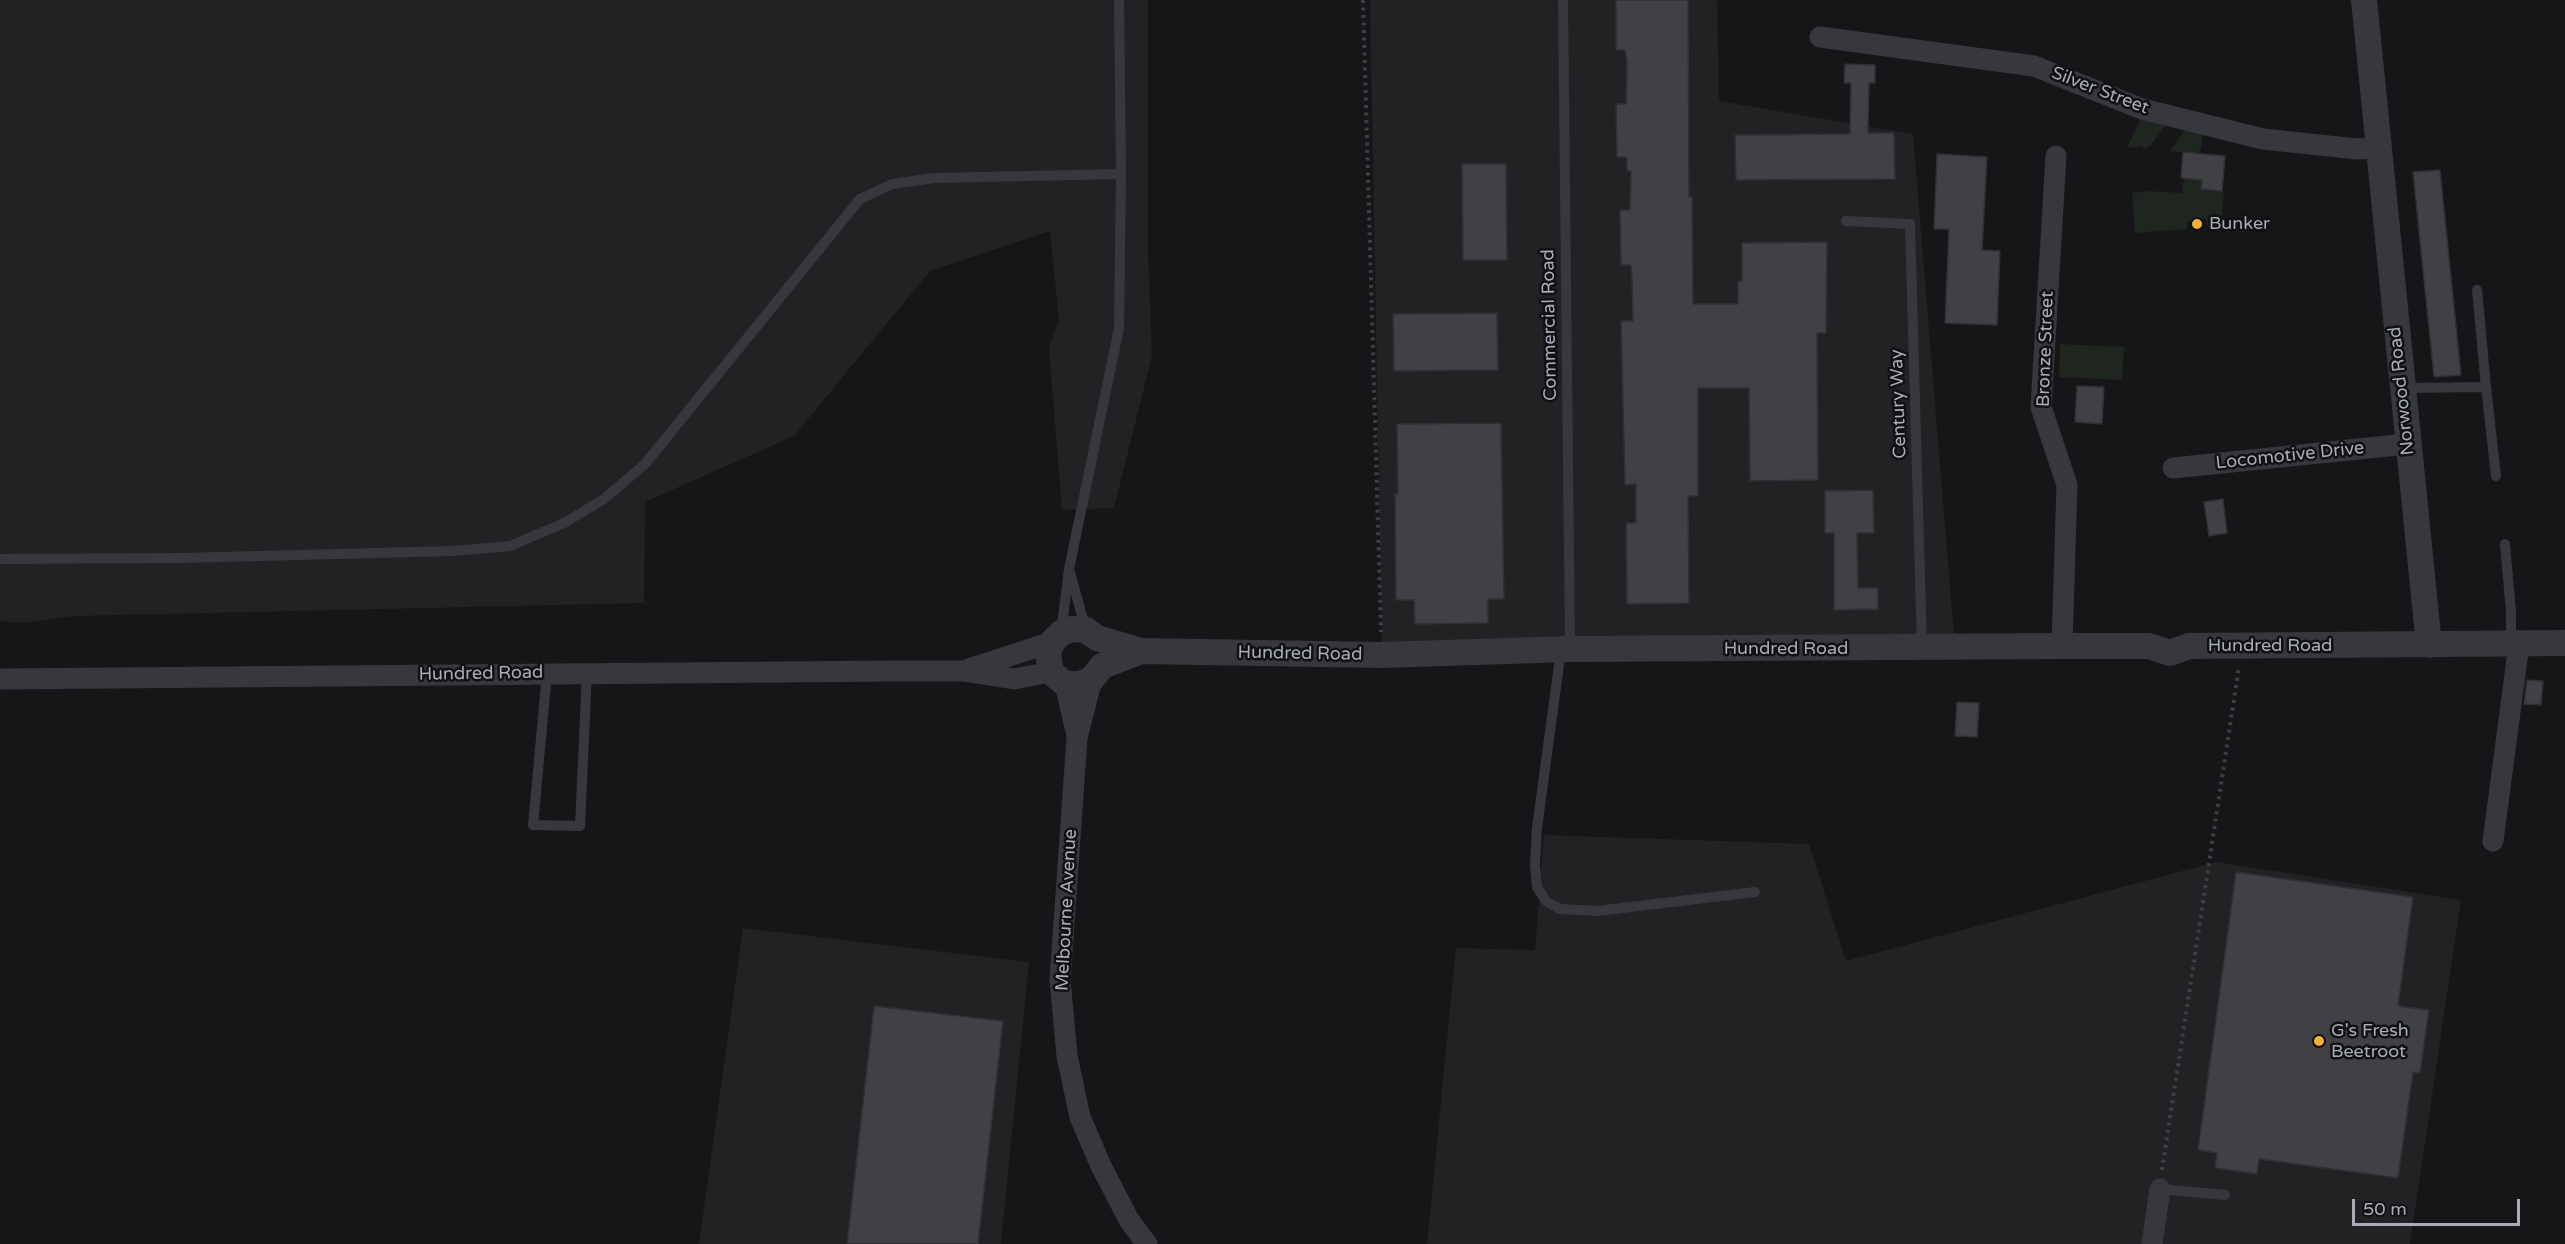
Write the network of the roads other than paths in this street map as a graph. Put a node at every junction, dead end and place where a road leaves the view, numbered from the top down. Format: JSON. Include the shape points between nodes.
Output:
{"nodes":[{"id":1,"x":1119,"y":0,"type":"edge"},
{"id":2,"x":1563,"y":0,"type":"edge"},
{"id":3,"x":2364,"y":0,"type":"edge"},
{"id":4,"x":1820,"y":37,"type":"dead end"},
{"id":5,"x":2377,"y":148,"type":"junction"},
{"id":6,"x":2056,"y":156,"type":"dead end"},
{"id":7,"x":1121,"y":174,"type":"junction"},
{"id":8,"x":1846,"y":221,"type":"dead end"},
{"id":9,"x":2477,"y":290,"type":"dead end"},
{"id":10,"x":2486,"y":387,"type":"junction"},
{"id":11,"x":2401,"y":388,"type":"junction"},
{"id":12,"x":2407,"y":444,"type":"junction"},
{"id":13,"x":2173,"y":468,"type":"dead end"},
{"id":14,"x":2496,"y":476,"type":"dead end"},
{"id":15,"x":2505,"y":544,"type":"dead end"},
{"id":16,"x":0,"y":559,"type":"edge"},
{"id":17,"x":1069,"y":569,"type":"junction"},
{"id":18,"x":1092,"y":634,"type":"junction"},
{"id":19,"x":1057,"y":638,"type":"junction"},
{"id":20,"x":2565,"y":643,"type":"edge"},
{"id":21,"x":2515,"y":644,"type":"junction"},
{"id":22,"x":2429,"y":645,"type":"junction"},
{"id":23,"x":2062,"y":646,"type":"junction"},
{"id":24,"x":1922,"y":648,"type":"junction"},
{"id":25,"x":1566,"y":649,"type":"junction"},
{"id":26,"x":1141,"y":651,"type":"junction"},
{"id":27,"x":963,"y":671,"type":"junction"},
{"id":28,"x":587,"y":672,"type":"junction"},
{"id":29,"x":1097,"y":672,"type":"junction"},
{"id":30,"x":547,"y":673,"type":"junction"},
{"id":31,"x":1058,"y":678,"type":"junction"},
{"id":32,"x":0,"y":679,"type":"edge"},
{"id":33,"x":1077,"y":738,"type":"junction"},
{"id":34,"x":2493,"y":841,"type":"dead end"},
{"id":35,"x":1755,"y":892,"type":"dead end"},
{"id":36,"x":2160,"y":1189,"type":"joint"},
{"id":37,"x":2225,"y":1195,"type":"dead end"},
{"id":38,"x":1147,"y":1244,"type":"edge"},
{"id":39,"x":2152,"y":1244,"type":"edge"}],
"edges":[{"from":1,"to":7,"type":"lane"},
{"from":2,"to":25,"type":"lane","name":"Commercial Road"},
{"from":3,"to":5,"type":"street","name":"Norwood Road"},
{"from":4,"to":5,"type":"street","name":"Silver Street","via":[[2034,66],[2142,109],[2263,139]]},
{"from":5,"to":11,"type":"street","name":"Norwood Road"},
{"from":6,"to":23,"type":"street","name":"Bronze Street","via":[[2040,407],[2067,485]]},
{"from":7,"to":16,"type":"lane","via":[[934,178],[891,184],[860,200],[645,464],[584,512],[510,546],[405,553]]},
{"from":7,"to":17,"type":"lane","via":[[1119,328]]},
{"from":8,"to":24,"type":"lane","name":"Century Way","via":[[1910,224]]},
{"from":9,"to":10,"type":"lane"},
{"from":10,"to":11,"type":"lane"},
{"from":10,"to":14,"type":"lane"},
{"from":11,"to":12,"type":"street","name":"Norwood Road"},
{"from":12,"to":13,"type":"street","name":"Locomotive Drive"},
{"from":12,"to":22,"type":"street","name":"Norwood Road"},
{"from":15,"to":21,"type":"lane"},
{"from":17,"to":18,"type":"lane"},
{"from":17,"to":19,"type":"lane"},
{"from":18,"to":19,"type":"street","name":"Hundred Road","via":[[1072,629]]},
{"from":18,"to":26,"type":"street","name":"Hundred Road"},
{"from":18,"to":29,"type":"street","via":[[1103,652]]},
{"from":19,"to":27,"type":"street","name":"Hundred Road"},
{"from":19,"to":31,"type":"street","via":[[1048,654]]},
{"from":20,"to":21,"type":"street"},
{"from":21,"to":22,"type":"street"},
{"from":21,"to":34,"type":"street"},
{"from":22,"to":23,"type":"street","name":"Hundred Road","via":[[2189,646],[2170,652],[2149,646]]},
{"from":23,"to":24,"type":"street","name":"Hundred Road"},
{"from":24,"to":25,"type":"street","name":"Hundred Road"},
{"from":25,"to":26,"type":"street","name":"Hundred Road","via":[[1382,655]]},
{"from":25,"to":35,"type":"lane","name":"Commercial Road","via":[[1537,837],[1537,887],[1546,901],[1560,909],[1597,911]]},
{"from":26,"to":29,"type":"street","name":"Hundred Road"},
{"from":27,"to":28,"type":"street","name":"Hundred Road"},
{"from":27,"to":31,"type":"street","name":"Hundred Road","via":[[1014,679]]},
{"from":28,"to":30,"type":"street","name":"Hundred Road"},
{"from":28,"to":30,"type":"lane","via":[[580,826],[533,825]]},
{"from":29,"to":31,"type":"street","name":"Hundred Road","via":[[1080,684]]},
{"from":29,"to":33,"type":"street","name":"Melbourne Avenue"},
{"from":30,"to":32,"type":"street","name":"Hundred Road"},
{"from":31,"to":33,"type":"street","name":"Melbourne Avenue"},
{"from":33,"to":38,"type":"street","name":"Melbourne Avenue","via":[[1060,980],[1067,1056],[1080,1117],[1092,1147],[1129,1220]]},
{"from":36,"to":37,"type":"lane"},
{"from":36,"to":39,"type":"street"}]}
